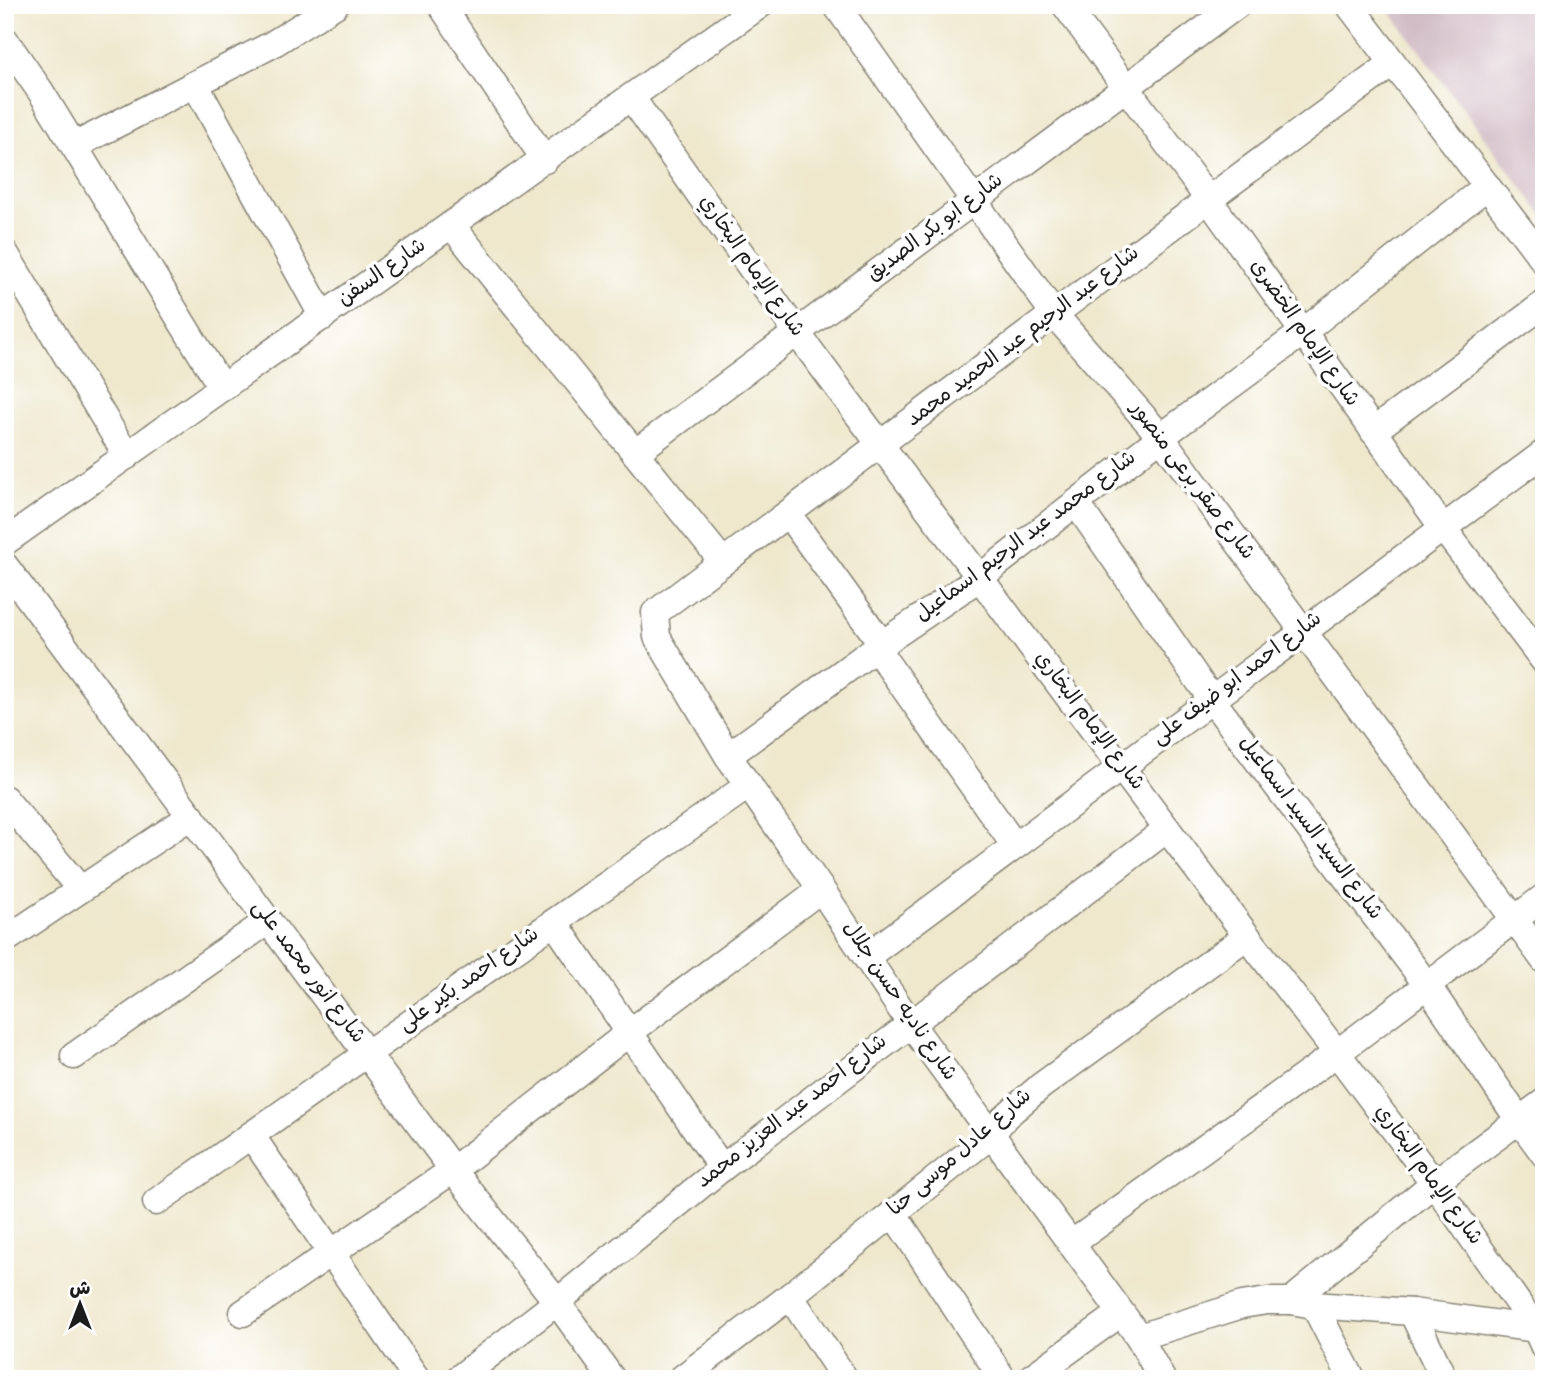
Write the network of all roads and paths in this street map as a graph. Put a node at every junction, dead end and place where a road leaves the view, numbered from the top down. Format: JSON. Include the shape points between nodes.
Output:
{"nodes":[{"id":1,"x":335,"y":5,"type":"edge"},
{"id":2,"x":441,"y":5,"type":"edge"},
{"id":3,"x":760,"y":5,"type":"edge"},
{"id":4,"x":836,"y":5,"type":"edge"},
{"id":5,"x":1065,"y":5,"type":"edge"},
{"id":6,"x":1237,"y":5,"type":"edge"},
{"id":7,"x":1349,"y":5,"type":"edge"},
{"id":8,"x":5,"y":40,"type":"edge"},
{"id":9,"x":1393,"y":63,"type":"junction"},
{"id":10,"x":195,"y":84,"type":"junction"},
{"id":11,"x":1127,"y":88,"type":"junction"},
{"id":12,"x":631,"y":97,"type":"junction"},
{"id":13,"x":74,"y":146,"type":"junction"},
{"id":14,"x":545,"y":160,"type":"junction"},
{"id":15,"x":1488,"y":186,"type":"junction"},
{"id":16,"x":974,"y":200,"type":"junction"},
{"id":17,"x":1209,"y":200,"type":"junction"},
{"id":18,"x":452,"y":226,"type":"junction"},
{"id":19,"x":5,"y":253,"type":"edge"},
{"id":20,"x":1544,"y":261,"type":"edge"},
{"id":21,"x":1544,"y":304,"type":"edge"},
{"id":22,"x":1054,"y":314,"type":"junction"},
{"id":23,"x":323,"y":317,"type":"junction"},
{"id":24,"x":1302,"y":332,"type":"junction"},
{"id":25,"x":797,"y":333,"type":"junction"},
{"id":26,"x":222,"y":388,"type":"junction"},
{"id":27,"x":1373,"y":431,"type":"junction"},
{"id":28,"x":1161,"y":437,"type":"junction"},
{"id":29,"x":880,"y":446,"type":"junction"},
{"id":30,"x":635,"y":453,"type":"junction"},
{"id":31,"x":1544,"y":453,"type":"edge"},
{"id":32,"x":127,"y":456,"type":"junction"},
{"id":33,"x":1076,"y":503,"type":"junction"},
{"id":34,"x":788,"y":514,"type":"junction"},
{"id":35,"x":1443,"y":528,"type":"junction"},
{"id":36,"x":5,"y":542,"type":"edge"},
{"id":37,"x":723,"y":562,"type":"junction"},
{"id":38,"x":5,"y":566,"type":"edge"},
{"id":39,"x":979,"y":578,"type":"junction"},
{"id":40,"x":655,"y":613,"type":"joint"},
{"id":41,"x":1303,"y":632,"type":"junction"},
{"id":42,"x":879,"y":646,"type":"junction"},
{"id":43,"x":1544,"y":661,"type":"edge"},
{"id":44,"x":1212,"y":700,"type":"junction"},
{"id":45,"x":729,"y":756,"type":"junction"},
{"id":46,"x":1121,"y":767,"type":"junction"},
{"id":47,"x":749,"y":785,"type":"junction"},
{"id":48,"x":7,"y":805,"type":"edge"},
{"id":49,"x":191,"y":816,"type":"junction"},
{"id":50,"x":1167,"y":829,"type":"junction"},
{"id":51,"x":1015,"y":846,"type":"junction"},
{"id":52,"x":80,"y":889,"type":"junction"},
{"id":53,"x":821,"y":889,"type":"junction"},
{"id":54,"x":1544,"y":897,"type":"edge"},
{"id":55,"x":1515,"y":919,"type":"junction"},
{"id":56,"x":268,"y":920,"type":"junction"},
{"id":57,"x":554,"y":922,"type":"junction"},
{"id":58,"x":1247,"y":936,"type":"junction"},
{"id":59,"x":5,"y":940,"type":"edge"},
{"id":60,"x":866,"y":957,"type":"junction"},
{"id":61,"x":1544,"y":960,"type":"edge"},
{"id":62,"x":1427,"y":985,"type":"junction"},
{"id":63,"x":910,"y":1023,"type":"junction"},
{"id":64,"x":630,"y":1032,"type":"junction"},
{"id":65,"x":1337,"y":1053,"type":"junction"},
{"id":66,"x":367,"y":1054,"type":"junction"},
{"id":67,"x":74,"y":1056,"type":"dead end"},
{"id":68,"x":1544,"y":1102,"type":"edge"},
{"id":69,"x":1519,"y":1120,"type":"junction"},
{"id":70,"x":251,"y":1135,"type":"junction"},
{"id":71,"x":991,"y":1135,"type":"junction"},
{"id":72,"x":1544,"y":1154,"type":"edge"},
{"id":73,"x":722,"y":1168,"type":"junction"},
{"id":74,"x":453,"y":1170,"type":"junction"},
{"id":75,"x":1434,"y":1183,"type":"junction"},
{"id":76,"x":156,"y":1202,"type":"dead end"},
{"id":77,"x":893,"y":1213,"type":"junction"},
{"id":78,"x":1071,"y":1244,"type":"junction"},
{"id":79,"x":330,"y":1254,"type":"junction"},
{"id":80,"x":790,"y":1296,"type":"junction"},
{"id":81,"x":557,"y":1302,"type":"junction"},
{"id":82,"x":1303,"y":1303,"type":"junction"},
{"id":83,"x":1412,"y":1312,"type":"junction"},
{"id":84,"x":243,"y":1313,"type":"dead end"},
{"id":85,"x":1121,"y":1313,"type":"junction"},
{"id":86,"x":1539,"y":1324,"type":"edge"},
{"id":87,"x":1139,"y":1337,"type":"junction"},
{"id":88,"x":417,"y":1379,"type":"edge"},
{"id":89,"x":458,"y":1379,"type":"edge"},
{"id":90,"x":612,"y":1379,"type":"edge"},
{"id":91,"x":681,"y":1379,"type":"edge"},
{"id":92,"x":845,"y":1379,"type":"edge"},
{"id":93,"x":1003,"y":1379,"type":"edge"},
{"id":94,"x":1029,"y":1379,"type":"edge"},
{"id":95,"x":1162,"y":1379,"type":"edge"},
{"id":96,"x":1352,"y":1379,"type":"edge"},
{"id":97,"x":1444,"y":1379,"type":"edge"}],
"edges":[{"from":1,"to":10,"type":"street"},
{"from":2,"to":14,"type":"street"},
{"from":3,"to":12,"type":"street","name":"شارع السفن"},
{"from":4,"to":16,"type":"street","name":"شارع صقر برعى منصور"},
{"from":5,"to":11,"type":"street","name":"شارع الإمام الخضرى"},
{"from":6,"to":11,"type":"street","name":"شارع ابو بكر الصديق"},
{"from":7,"to":9,"type":"street"},
{"from":8,"to":13,"type":"street"},
{"from":9,"to":15,"type":"street"},
{"from":9,"to":17,"type":"street","name":"شارع عبد الرحيم عبد الحميد محمد"},
{"from":10,"to":13,"type":"street"},
{"from":10,"to":23,"type":"street"},
{"from":11,"to":16,"type":"street","name":"شارع ابو بكر الصديق"},
{"from":11,"to":17,"type":"street","name":"شارع الإمام الخضرى"},
{"from":12,"to":14,"type":"street","name":"شارع السفن"},
{"from":12,"to":25,"type":"street","name":"شارع الإمام البخاري"},
{"from":13,"to":26,"type":"street"},
{"from":14,"to":18,"type":"street","name":"شارع السفن"},
{"from":15,"to":20,"type":"street"},
{"from":15,"to":24,"type":"street","name":"شارع محمد عبد الرحيم اسماعيل"},
{"from":16,"to":22,"type":"street","name":"شارع صقر برعى منصور"},
{"from":16,"to":25,"type":"street","name":"شارع ابو بكر الصديق"},
{"from":17,"to":22,"type":"street","name":"شارع عبد الرحيم عبد الحميد محمد"},
{"from":17,"to":24,"type":"street","name":"شارع الإمام الخضرى"},
{"from":18,"to":23,"type":"street","name":"شارع السفن"},
{"from":18,"to":30,"type":"street"},
{"from":19,"to":32,"type":"street"},
{"from":21,"to":27,"type":"street"},
{"from":22,"to":28,"type":"street","name":"شارع صقر برعى منصور"},
{"from":22,"to":29,"type":"street","name":"شارع عبد الرحيم عبد الحميد محمد"},
{"from":23,"to":26,"type":"street","name":"شارع السفن"},
{"from":24,"to":27,"type":"street","name":"شارع الإمام الخضرى"},
{"from":24,"to":28,"type":"street","name":"شارع محمد عبد الرحيم اسماعيل"},
{"from":25,"to":29,"type":"street","name":"شارع الإمام البخاري"},
{"from":25,"to":30,"type":"street","name":"شارع ابو بكر الصديق"},
{"from":26,"to":32,"type":"street","name":"شارع السفن"},
{"from":27,"to":35,"type":"street","name":"شارع الإمام الخضرى"},
{"from":28,"to":33,"type":"street","name":"شارع محمد عبد الرحيم اسماعيل"},
{"from":28,"to":41,"type":"street","name":"شارع صقر برعى منصور"},
{"from":29,"to":34,"type":"street","name":"شارع عبد الرحيم عبد الحميد محمد"},
{"from":29,"to":39,"type":"street","name":"شارع الإمام البخاري"},
{"from":30,"to":37,"type":"street"},
{"from":31,"to":35,"type":"street","name":"شارع احمد ابو ضيف على"},
{"from":32,"to":36,"type":"street","name":"شارع السفن"},
{"from":33,"to":39,"type":"street","name":"شارع محمد عبد الرحيم اسماعيل"},
{"from":33,"to":44,"type":"street","name":"شارع السيد السيد اسماعيل"},
{"from":34,"to":37,"type":"street","name":"شارع عبد الرحيم عبد الحميد محمد"},
{"from":34,"to":42,"type":"street"},
{"from":35,"to":41,"type":"street","name":"شارع احمد ابو ضيف على"},
{"from":35,"to":43,"type":"street","name":"شارع الإمام الخضرى"},
{"from":37,"to":40,"type":"street","name":"شارع عبد الرحيم عبد الحميد محمد"},
{"from":38,"to":49,"type":"street","name":"شارع انور محمد على"},
{"from":39,"to":42,"type":"street","name":"شارع محمد عبد الرحيم اسماعيل"},
{"from":39,"to":46,"type":"street","name":"شارع الإمام البخاري"},
{"from":40,"to":45,"type":"street","name":"شارع ناديه حسن جلال","via":[[657,637]]},
{"from":41,"to":44,"type":"street","name":"شارع احمد ابو ضيف على"},
{"from":41,"to":55,"type":"street","name":"شارع صقر برعى منصور"},
{"from":42,"to":45,"type":"street","name":"شارع محمد عبد الرحيم اسماعيل"},
{"from":42,"to":51,"type":"street"},
{"from":44,"to":46,"type":"street","name":"شارع احمد ابو ضيف على"},
{"from":44,"to":62,"type":"street","name":"شارع السيد السيد اسماعيل"},
{"from":45,"to":47,"type":"street","name":"شارع ناديه حسن جلال"},
{"from":46,"to":50,"type":"street","name":"شارع الإمام البخاري"},
{"from":46,"to":51,"type":"street","name":"شارع احمد ابو ضيف على"},
{"from":47,"to":53,"type":"street","name":"شارع ناديه حسن جلال"},
{"from":47,"to":57,"type":"street","name":"شارع احمد بكير على"},
{"from":48,"to":52,"type":"street"},
{"from":49,"to":52,"type":"street"},
{"from":49,"to":56,"type":"street","name":"شارع انور محمد على"},
{"from":50,"to":58,"type":"street","name":"شارع الإمام البخاري"},
{"from":50,"to":63,"type":"street","name":"شارع احمد عبد العزيز محمد"},
{"from":51,"to":60,"type":"street","name":"شارع احمد ابو ضيف على"},
{"from":52,"to":59,"type":"street"},
{"from":53,"to":60,"type":"street","name":"شارع ناديه حسن جلال"},
{"from":53,"to":64,"type":"street"},
{"from":54,"to":55,"type":"street"},
{"from":55,"to":61,"type":"street","name":"شارع صقر برعى منصور"},
{"from":55,"to":62,"type":"street"},
{"from":56,"to":66,"type":"street","name":"شارع انور محمد على"},
{"from":56,"to":67,"type":"street"},
{"from":57,"to":64,"type":"street"},
{"from":57,"to":66,"type":"street","name":"شارع احمد بكير على"},
{"from":58,"to":65,"type":"street","name":"شارع الإمام البخاري"},
{"from":58,"to":71,"type":"street","name":"شارع عادل موسى حنا","via":[[1041,1086]]},
{"from":60,"to":63,"type":"street","name":"شارع ناديه حسن جلال"},
{"from":62,"to":65,"type":"street"},
{"from":62,"to":69,"type":"street","name":"شارع السيد السيد اسماعيل"},
{"from":63,"to":71,"type":"street","name":"شارع ناديه حسن جلال"},
{"from":63,"to":73,"type":"street","name":"شارع احمد عبد العزيز محمد"},
{"from":64,"to":73,"type":"street"},
{"from":64,"to":74,"type":"street"},
{"from":65,"to":75,"type":"street","name":"شارع الإمام البخاري"},
{"from":65,"to":78,"type":"street"},
{"from":66,"to":70,"type":"street","name":"شارع احمد بكير على"},
{"from":66,"to":74,"type":"street","name":"شارع انور محمد على"},
{"from":68,"to":69,"type":"street"},
{"from":69,"to":72,"type":"street","name":"شارع السيد السيد اسماعيل"},
{"from":69,"to":75,"type":"street"},
{"from":70,"to":76,"type":"street","name":"شارع احمد بكير على"},
{"from":70,"to":79,"type":"street"},
{"from":71,"to":77,"type":"street","name":"شارع عادل موسى حنا"},
{"from":71,"to":78,"type":"street","name":"شارع ناديه حسن جلال"},
{"from":73,"to":81,"type":"street","name":"شارع احمد عبد العزيز محمد"},
{"from":74,"to":79,"type":"street"},
{"from":74,"to":81,"type":"street","name":"شارع انور محمد على"},
{"from":75,"to":82,"type":"street"},
{"from":75,"to":86,"type":"street","name":"شارع الإمام البخاري"},
{"from":77,"to":80,"type":"street","name":"شارع عادل موسى حنا"},
{"from":77,"to":93,"type":"street"},
{"from":78,"to":85,"type":"street","name":"شارع ناديه حسن جلال"},
{"from":79,"to":84,"type":"street"},
{"from":79,"to":88,"type":"street"},
{"from":80,"to":91,"type":"street","name":"شارع عادل موسى حنا"},
{"from":80,"to":92,"type":"street"},
{"from":81,"to":89,"type":"street","name":"شارع احمد عبد العزيز محمد"},
{"from":81,"to":90,"type":"street","name":"شارع انور محمد على"},
{"from":82,"to":83,"type":"street"},
{"from":82,"to":87,"type":"street","via":[[1242,1305]]},
{"from":82,"to":96,"type":"street"},
{"from":83,"to":86,"type":"street"},
{"from":83,"to":97,"type":"street"},
{"from":85,"to":87,"type":"street","name":"شارع ناديه حسن جلال"},
{"from":85,"to":94,"type":"street"},
{"from":87,"to":95,"type":"street","name":"شارع ناديه حسن جلال"}]}
